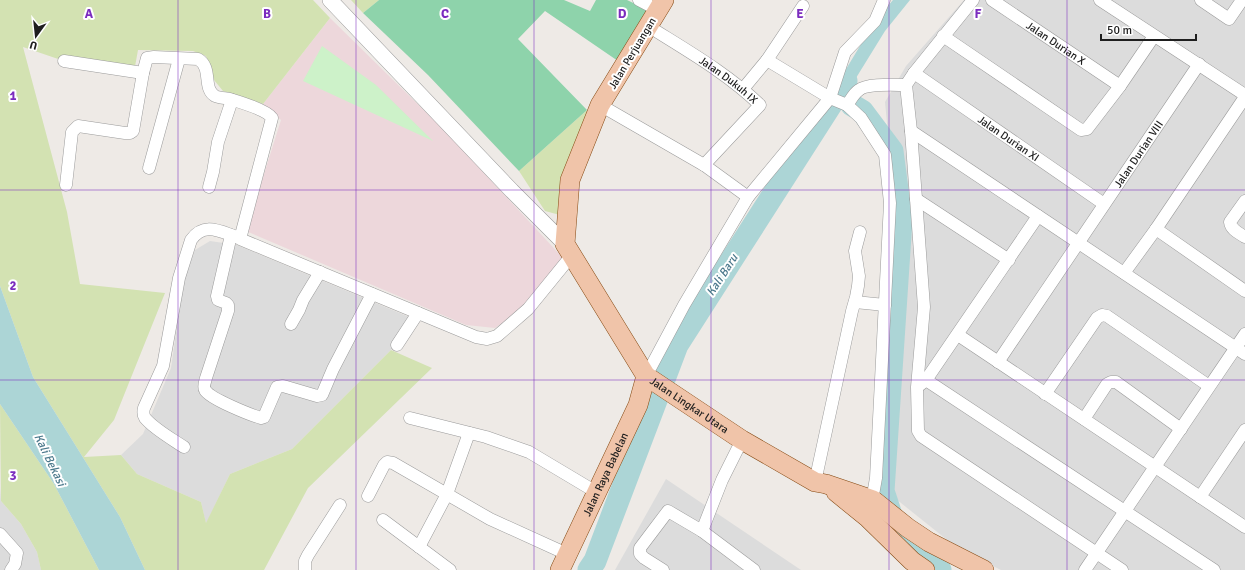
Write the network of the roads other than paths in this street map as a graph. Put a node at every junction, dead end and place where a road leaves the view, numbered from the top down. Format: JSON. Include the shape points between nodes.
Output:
{"nodes":[{"id":1,"x":330,"y":0,"type":"edge"},
{"id":2,"x":638,"y":0,"type":"edge"},
{"id":3,"x":884,"y":0,"type":"edge"},
{"id":4,"x":973,"y":0,"type":"edge"},
{"id":5,"x":992,"y":0,"type":"edge"},
{"id":6,"x":1100,"y":0,"type":"edge"},
{"id":7,"x":1201,"y":0,"type":"edge"},
{"id":8,"x":1242,"y":0,"type":"edge"},
{"id":9,"x":661,"y":5,"type":"edge"},
{"id":10,"x":803,"y":6,"type":"dead end"},
{"id":11,"x":648,"y":26,"type":"junction"},
{"id":12,"x":943,"y":36,"type":"junction"},
{"id":13,"x":1154,"y":36,"type":"junction"},
{"id":14,"x":179,"y":59,"type":"junction"},
{"id":15,"x":767,"y":60,"type":"junction"},
{"id":16,"x":64,"y":61,"type":"dead end"},
{"id":17,"x":1198,"y":64,"type":"junction"},
{"id":18,"x":914,"y":72,"type":"junction"},
{"id":19,"x":143,"y":73,"type":"junction"},
{"id":20,"x":906,"y":85,"type":"junction"},
{"id":21,"x":1120,"y":86,"type":"junction"},
{"id":22,"x":743,"y":89,"type":"junction"},
{"id":23,"x":1245,"y":96,"type":"edge"},
{"id":24,"x":830,"y":98,"type":"junction"},
{"id":25,"x":232,"y":100,"type":"junction"},
{"id":26,"x":848,"y":102,"type":"junction"},
{"id":27,"x":600,"y":105,"type":"junction"},
{"id":28,"x":911,"y":131,"type":"junction"},
{"id":29,"x":704,"y":165,"type":"junction"},
{"id":30,"x":149,"y":168,"type":"dead end"},
{"id":31,"x":66,"y":185,"type":"dead end"},
{"id":32,"x":209,"y":187,"type":"dead end"},
{"id":33,"x":748,"y":197,"type":"junction"},
{"id":34,"x":916,"y":199,"type":"junction"},
{"id":35,"x":1245,"y":201,"type":"edge"},
{"id":36,"x":1104,"y":204,"type":"junction"},
{"id":37,"x":1038,"y":216,"type":"junction"},
{"id":38,"x":1156,"y":229,"type":"junction"},
{"id":39,"x":860,"y":232,"type":"dead end"},
{"id":40,"x":236,"y":237,"type":"junction"},
{"id":41,"x":1245,"y":237,"type":"edge"},
{"id":42,"x":1078,"y":243,"type":"junction"},
{"id":43,"x":568,"y":250,"type":"junction"},
{"id":44,"x":1009,"y":260,"type":"junction"},
{"id":45,"x":320,"y":272,"type":"junction"},
{"id":46,"x":1124,"y":273,"type":"junction"},
{"id":47,"x":1245,"y":291,"type":"edge"},
{"id":48,"x":372,"y":294,"type":"junction"},
{"id":49,"x":855,"y":302,"type":"junction"},
{"id":50,"x":885,"y":305,"type":"junction"},
{"id":51,"x":418,"y":313,"type":"junction"},
{"id":52,"x":291,"y":324,"type":"dead end"},
{"id":53,"x":1245,"y":334,"type":"edge"},
{"id":54,"x":958,"y":335,"type":"junction"},
{"id":55,"x":397,"y":345,"type":"dead end"},
{"id":56,"x":1240,"y":351,"type":"edge"},
{"id":57,"x":998,"y":362,"type":"junction"},
{"id":58,"x":647,"y":377,"type":"junction"},
{"id":59,"x":922,"y":383,"type":"junction"},
{"id":60,"x":1209,"y":386,"type":"junction"},
{"id":61,"x":1045,"y":394,"type":"junction"},
{"id":62,"x":410,"y":418,"type":"dead end"},
{"id":63,"x":1084,"y":419,"type":"junction"},
{"id":64,"x":1181,"y":429,"type":"junction"},
{"id":65,"x":1245,"y":430,"type":"edge"},
{"id":66,"x":469,"y":433,"type":"junction"},
{"id":67,"x":742,"y":440,"type":"junction"},
{"id":68,"x":184,"y":447,"type":"dead end"},
{"id":69,"x":1155,"y":467,"type":"junction"},
{"id":70,"x":820,"y":483,"type":"junction"},
{"id":71,"x":596,"y":492,"type":"junction"},
{"id":72,"x":447,"y":494,"type":"junction"},
{"id":73,"x":368,"y":496,"type":"dead end"},
{"id":74,"x":1200,"y":497,"type":"junction"},
{"id":75,"x":340,"y":505,"type":"dead end"},
{"id":76,"x":873,"y":507,"type":"junction"},
{"id":77,"x":1125,"y":511,"type":"junction"},
{"id":78,"x":382,"y":520,"type":"dead end"},
{"id":79,"x":1245,"y":528,"type":"edge"},
{"id":80,"x":702,"y":531,"type":"junction"},
{"id":81,"x":0,"y":534,"type":"edge"},
{"id":82,"x":419,"y":547,"type":"junction"},
{"id":83,"x":1096,"y":553,"type":"junction"},
{"id":84,"x":563,"y":562,"type":"edge"},
{"id":85,"x":11,"y":570,"type":"edge"},
{"id":86,"x":305,"y":570,"type":"edge"},
{"id":87,"x":450,"y":570,"type":"edge"},
{"id":88,"x":663,"y":570,"type":"edge"},
{"id":89,"x":754,"y":570,"type":"edge"},
{"id":90,"x":925,"y":570,"type":"edge"},
{"id":91,"x":984,"y":570,"type":"edge"},
{"id":92,"x":1085,"y":570,"type":"edge"},
{"id":93,"x":1122,"y":570,"type":"edge"},
{"id":94,"x":1214,"y":570,"type":"edge"}],
"edges":[{"from":1,"to":43,"type":"street"},
{"from":2,"to":9,"type":"street"},
{"from":3,"to":24,"type":"street","via":[[875,21],[845,52]]},
{"from":4,"to":12,"type":"street"},
{"from":5,"to":21,"type":"street","name":"Jalan Durian X"},
{"from":6,"to":13,"type":"street"},
{"from":7,"to":8,"type":"street","via":[[1229,19]]},
{"from":9,"to":11,"type":"main road","name":"Jalan Perjuangan"},
{"from":10,"to":15,"type":"street"},
{"from":11,"to":22,"type":"street","name":"Jalan Dukuh IX","via":[[700,58]]},
{"from":11,"to":27,"type":"main road","name":"Jalan Perjuangan"},
{"from":12,"to":18,"type":"street"},
{"from":12,"to":21,"type":"street","via":[[1081,130],[1087,129]]},
{"from":13,"to":17,"type":"street"},
{"from":13,"to":21,"type":"street"},
{"from":14,"to":19,"type":"street","via":[[147,58]]},
{"from":14,"to":25,"type":"street","via":[[201,61],[207,69],[209,90],[215,96]]},
{"from":14,"to":30,"type":"street"},
{"from":15,"to":22,"type":"street"},
{"from":15,"to":24,"type":"street"},
{"from":16,"to":19,"type":"street"},
{"from":17,"to":23,"type":"street"},
{"from":17,"to":36,"type":"street","name":"Jalan Durian VIII"},
{"from":18,"to":20,"type":"street"},
{"from":18,"to":36,"type":"street","name":"Jalan Durian XI"},
{"from":19,"to":31,"type":"street","via":[[133,131],[125,133],[78,126],[74,129],[70,142]]},
{"from":20,"to":26,"type":"street","via":[[871,86],[860,89]]},
{"from":20,"to":28,"type":"street"},
{"from":22,"to":29,"type":"street","name":"Jalan Dukuh IX","via":[[760,105]]},
{"from":23,"to":38,"type":"street"},
{"from":24,"to":26,"type":"street"},
{"from":24,"to":33,"type":"street"},
{"from":25,"to":32,"type":"street","via":[[218,142]]},
{"from":25,"to":40,"type":"street","via":[[267,113],[272,118]]},
{"from":26,"to":50,"type":"street","via":[[885,156],[890,203]]},
{"from":27,"to":29,"type":"street"},
{"from":27,"to":43,"type":"main road","name":"Jalan Perjuangan","via":[[570,180]]},
{"from":28,"to":34,"type":"street"},
{"from":28,"to":37,"type":"street"},
{"from":29,"to":33,"type":"street"},
{"from":33,"to":58,"type":"street","via":[[684,304]]},
{"from":34,"to":44,"type":"street"},
{"from":34,"to":59,"type":"street","via":[[924,307]]},
{"from":35,"to":41,"type":"street","via":[[1230,222],[1233,229]]},
{"from":36,"to":42,"type":"street","name":"Jalan Durian VIII"},
{"from":37,"to":42,"type":"street"},
{"from":37,"to":44,"type":"street"},
{"from":38,"to":46,"type":"street"},
{"from":38,"to":47,"type":"street"},
{"from":39,"to":49,"type":"street","via":[[855,251],[859,276]]},
{"from":40,"to":45,"type":"street"},
{"from":40,"to":48,"type":"street","via":[[217,296],[218,300],[228,305],[228,311],[204,388],[210,395],[234,407],[262,418],[277,387],[322,395]]},
{"from":40,"to":68,"type":"street","via":[[206,229],[191,240],[179,278],[163,366],[144,408],[143,413],[152,425]]},
{"from":42,"to":46,"type":"street"},
{"from":42,"to":57,"type":"street","name":"Jalan Durian VIII"},
{"from":43,"to":51,"type":"street","via":[[528,309],[498,336],[487,339],[476,337]]},
{"from":43,"to":58,"type":"main road","name":"Jalan Lingkar Utara"},
{"from":44,"to":54,"type":"street"},
{"from":45,"to":48,"type":"street"},
{"from":45,"to":52,"type":"street"},
{"from":46,"to":56,"type":"street"},
{"from":48,"to":51,"type":"street"},
{"from":49,"to":50,"type":"street"},
{"from":49,"to":70,"type":"street"},
{"from":50,"to":76,"type":"street"},
{"from":51,"to":55,"type":"street"},
{"from":53,"to":56,"type":"street"},
{"from":54,"to":57,"type":"street"},
{"from":54,"to":59,"type":"street"},
{"from":56,"to":60,"type":"street"},
{"from":57,"to":61,"type":"street"},
{"from":58,"to":67,"type":"main road","name":"Jalan Lingkar Utara"},
{"from":58,"to":71,"type":"main road","name":"Jalan Raya Babelan","via":[[638,405]]},
{"from":59,"to":77,"type":"street"},
{"from":59,"to":83,"type":"street","via":[[917,422],[921,436]]},
{"from":60,"to":61,"type":"street","via":[[1102,315],[1097,318]]},
{"from":60,"to":64,"type":"street"},
{"from":61,"to":63,"type":"street"},
{"from":62,"to":66,"type":"street"},
{"from":63,"to":64,"type":"street","via":[[1107,384],[1116,382]]},
{"from":63,"to":69,"type":"street"},
{"from":64,"to":69,"type":"street"},
{"from":65,"to":74,"type":"street"},
{"from":66,"to":71,"type":"street","via":[[529,452]]},
{"from":66,"to":72,"type":"street"},
{"from":67,"to":70,"type":"main road","name":"Jalan Lingkar Utara"},
{"from":67,"to":80,"type":"street","via":[[722,480]]},
{"from":69,"to":74,"type":"street"},
{"from":69,"to":77,"type":"street"},
{"from":70,"to":76,"type":"main road","name":"Jalan Lingkar Utara"},
{"from":71,"to":84,"type":"main road","name":"Jalan Raya Babelan"},
{"from":72,"to":73,"type":"street","via":[[388,462]]},
{"from":72,"to":82,"type":"street"},
{"from":72,"to":84,"type":"street"},
{"from":74,"to":79,"type":"street"},
{"from":75,"to":86,"type":"street","via":[[308,555]]},
{"from":76,"to":90,"type":"main road","name":"Jalan Lingkar Utara","via":[[912,561]]},
{"from":76,"to":91,"type":"main road","name":"Jalan Lingkar Utara","via":[[929,542]]},
{"from":77,"to":83,"type":"street"},
{"from":77,"to":94,"type":"street"},
{"from":78,"to":82,"type":"street"},
{"from":80,"to":88,"type":"street","via":[[668,511],[640,548],[640,554],[644,558]]},
{"from":80,"to":89,"type":"street"},
{"from":81,"to":85,"type":"street","via":[[17,553]]},
{"from":82,"to":87,"type":"street"},
{"from":83,"to":92,"type":"street"},
{"from":83,"to":93,"type":"street"}]}
